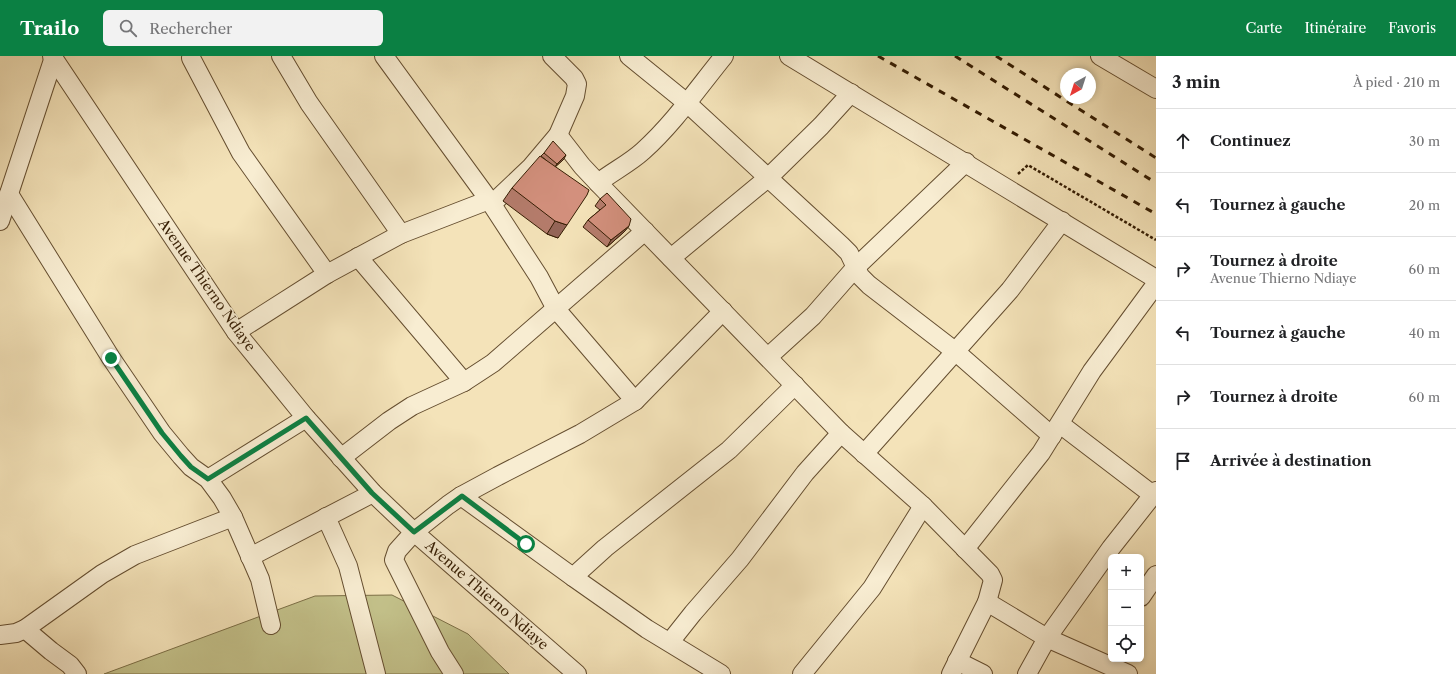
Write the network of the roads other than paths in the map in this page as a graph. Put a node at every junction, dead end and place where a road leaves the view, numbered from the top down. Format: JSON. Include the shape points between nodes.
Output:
{"nodes":[{"id":1,"x":281,"y":56,"type":"edge"},
{"id":2,"x":384,"y":56,"type":"edge"},
{"id":3,"x":552,"y":56,"type":"edge"},
{"id":4,"x":629,"y":56,"type":"edge"},
{"id":5,"x":724,"y":56,"type":"edge"},
{"id":6,"x":789,"y":56,"type":"edge"},
{"id":7,"x":1100,"y":56,"type":"edge"},
{"id":8,"x":53,"y":57,"type":"edge"},
{"id":9,"x":191,"y":58,"type":"dead end"},
{"id":10,"x":1156,"y":89,"type":"edge"},
{"id":11,"x":851,"y":94,"type":"junction"},
{"id":12,"x":687,"y":103,"type":"junction"},
{"id":13,"x":558,"y":135,"type":"junction"},
{"id":14,"x":966,"y":162,"type":"junction"},
{"id":15,"x":769,"y":177,"type":"junction"},
{"id":16,"x":598,"y":183,"type":"junction"},
{"id":17,"x":9,"y":194,"type":"junction"},
{"id":18,"x":491,"y":202,"type":"junction"},
{"id":19,"x":0,"y":221,"type":"edge"},
{"id":20,"x":1062,"y":221,"type":"junction"},
{"id":21,"x":645,"y":231,"type":"junction"},
{"id":22,"x":401,"y":234,"type":"junction"},
{"id":23,"x":358,"y":257,"type":"junction"},
{"id":24,"x":671,"y":258,"type":"junction"},
{"id":25,"x":855,"y":268,"type":"junction"},
{"id":26,"x":327,"y":274,"type":"junction"},
{"id":27,"x":1156,"y":279,"type":"edge"},
{"id":28,"x":1156,"y":284,"type":"edge"},
{"id":29,"x":556,"y":309,"type":"junction"},
{"id":30,"x":723,"y":311,"type":"junction"},
{"id":31,"x":236,"y":332,"type":"junction"},
{"id":32,"x":956,"y":352,"type":"junction"},
{"id":33,"x":768,"y":357,"type":"junction"},
{"id":34,"x":464,"y":382,"type":"junction"},
{"id":35,"x":795,"y":385,"type":"junction"},
{"id":36,"x":635,"y":401,"type":"junction"},
{"id":37,"x":306,"y":418,"type":"junction"},
{"id":38,"x":1056,"y":430,"type":"junction"},
{"id":39,"x":841,"y":432,"type":"junction"},
{"id":40,"x":864,"y":454,"type":"junction"},
{"id":41,"x":341,"y":458,"type":"junction"},
{"id":42,"x":208,"y":479,"type":"junction"},
{"id":43,"x":372,"y":493,"type":"junction"},
{"id":44,"x":1154,"y":493,"type":"edge"},
{"id":45,"x":462,"y":496,"type":"junction"},
{"id":46,"x":923,"y":506,"type":"junction"},
{"id":47,"x":233,"y":517,"type":"junction"},
{"id":48,"x":326,"y":517,"type":"junction"},
{"id":49,"x":414,"y":532,"type":"junction"},
{"id":50,"x":965,"y":549,"type":"junction"},
{"id":51,"x":250,"y":557,"type":"junction"},
{"id":52,"x":1156,"y":575,"type":"edge"},
{"id":53,"x":573,"y":577,"type":"junction"},
{"id":54,"x":1144,"y":593,"type":"edge"},
{"id":55,"x":987,"y":602,"type":"junction"},
{"id":56,"x":271,"y":625,"type":"dead end"},
{"id":57,"x":25,"y":629,"type":"junction"},
{"id":58,"x":0,"y":635,"type":"edge"},
{"id":59,"x":1047,"y":638,"type":"junction"},
{"id":60,"x":670,"y":642,"type":"junction"},
{"id":61,"x":1108,"y":657,"type":"edge"},
{"id":62,"x":1114,"y":662,"type":"edge"},
{"id":63,"x":954,"y":668,"type":"edge"},
{"id":64,"x":77,"y":674,"type":"edge"},
{"id":65,"x":376,"y":674,"type":"edge"},
{"id":66,"x":454,"y":674,"type":"edge"},
{"id":67,"x":577,"y":674,"type":"edge"},
{"id":68,"x":721,"y":674,"type":"edge"},
{"id":69,"x":802,"y":674,"type":"edge"},
{"id":70,"x":983,"y":674,"type":"edge"},
{"id":71,"x":1027,"y":674,"type":"edge"},
{"id":72,"x":1128,"y":674,"type":"edge"}],
"edges":[{"from":1,"to":22,"type":"street","via":[[309,104]]},
{"from":2,"to":18,"type":"street"},
{"from":3,"to":13,"type":"street","via":[[577,84],[576,96]]},
{"from":4,"to":12,"type":"street"},
{"from":5,"to":12,"type":"street"},
{"from":6,"to":11,"type":"street"},
{"from":7,"to":10,"type":"street"},
{"from":8,"to":17,"type":"street"},
{"from":8,"to":31,"type":"street","name":"Avenue Thierno Ndiaye"},
{"from":9,"to":26,"type":"street","via":[[241,153]]},
{"from":11,"to":14,"type":"street"},
{"from":11,"to":15,"type":"street"},
{"from":12,"to":15,"type":"street"},
{"from":12,"to":16,"type":"street","via":[[642,152]]},
{"from":13,"to":16,"type":"street"},
{"from":13,"to":18,"type":"street","via":[[531,167]]},
{"from":14,"to":20,"type":"street"},
{"from":14,"to":25,"type":"street"},
{"from":15,"to":24,"type":"street"},
{"from":15,"to":25,"type":"street","via":[[841,245],[849,254]]},
{"from":16,"to":21,"type":"street"},
{"from":17,"to":19,"type":"street"},
{"from":17,"to":42,"type":"street","via":[[111,358],[162,433],[191,467]]},
{"from":18,"to":22,"type":"street"},
{"from":18,"to":29,"type":"street","via":[[539,277]]},
{"from":20,"to":27,"type":"street"},
{"from":20,"to":32,"type":"street","via":[[1010,290]]},
{"from":21,"to":24,"type":"street"},
{"from":21,"to":29,"type":"street"},
{"from":22,"to":23,"type":"street"},
{"from":23,"to":26,"type":"street"},
{"from":23,"to":34,"type":"street"},
{"from":24,"to":30,"type":"street"},
{"from":25,"to":32,"type":"street","via":[[869,285]]},
{"from":25,"to":33,"type":"street","via":[[813,316]]},
{"from":26,"to":31,"type":"street"},
{"from":28,"to":38,"type":"street","via":[[1092,371]]},
{"from":29,"to":34,"type":"street","via":[[501,356]]},
{"from":29,"to":36,"type":"street"},
{"from":30,"to":33,"type":"street"},
{"from":30,"to":36,"type":"street"},
{"from":31,"to":37,"type":"street","name":"Avenue Thierno Ndiaye"},
{"from":32,"to":38,"type":"street"},
{"from":32,"to":40,"type":"street"},
{"from":33,"to":35,"type":"street"},
{"from":34,"to":41,"type":"street","via":[[412,406]]},
{"from":35,"to":39,"type":"street"},
{"from":35,"to":53,"type":"street","via":[[729,450],[605,548]]},
{"from":36,"to":45,"type":"street","via":[[580,434]]},
{"from":37,"to":41,"type":"street","name":"Avenue Thierno Ndiaye"},
{"from":37,"to":42,"type":"street"},
{"from":38,"to":44,"type":"street"},
{"from":38,"to":50,"type":"street"},
{"from":39,"to":40,"type":"street"},
{"from":39,"to":60,"type":"street","via":[[805,473],[740,559]]},
{"from":40,"to":46,"type":"street"},
{"from":41,"to":43,"type":"street","name":"Avenue Thierno Ndiaye"},
{"from":42,"to":47,"type":"street"},
{"from":43,"to":48,"type":"street"},
{"from":43,"to":49,"type":"street","name":"Avenue Thierno Ndiaye"},
{"from":44,"to":59,"type":"street"},
{"from":45,"to":49,"type":"street"},
{"from":45,"to":53,"type":"street"},
{"from":46,"to":50,"type":"street"},
{"from":46,"to":69,"type":"street","via":[[872,588]]},
{"from":47,"to":51,"type":"street"},
{"from":47,"to":57,"type":"street","via":[[135,555],[102,574]]},
{"from":48,"to":51,"type":"street"},
{"from":48,"to":65,"type":"street","via":[[348,566]]},
{"from":49,"to":66,"type":"street","via":[[397,551],[394,560],[440,652]]},
{"from":49,"to":67,"type":"street","name":"Avenue Thierno Ndiaye"},
{"from":50,"to":55,"type":"street","via":[[993,580]]},
{"from":51,"to":56,"type":"street","via":[[260,579]]},
{"from":52,"to":54,"type":"street"},
{"from":53,"to":60,"type":"street","via":[[624,614]]},
{"from":55,"to":59,"type":"street"},
{"from":55,"to":63,"type":"street"},
{"from":57,"to":58,"type":"street"},
{"from":57,"to":64,"type":"street","via":[[70,665]]},
{"from":59,"to":61,"type":"street"},
{"from":59,"to":71,"type":"street"},
{"from":60,"to":68,"type":"street"},
{"from":62,"to":72,"type":"street"},
{"from":63,"to":70,"type":"street"}]}
